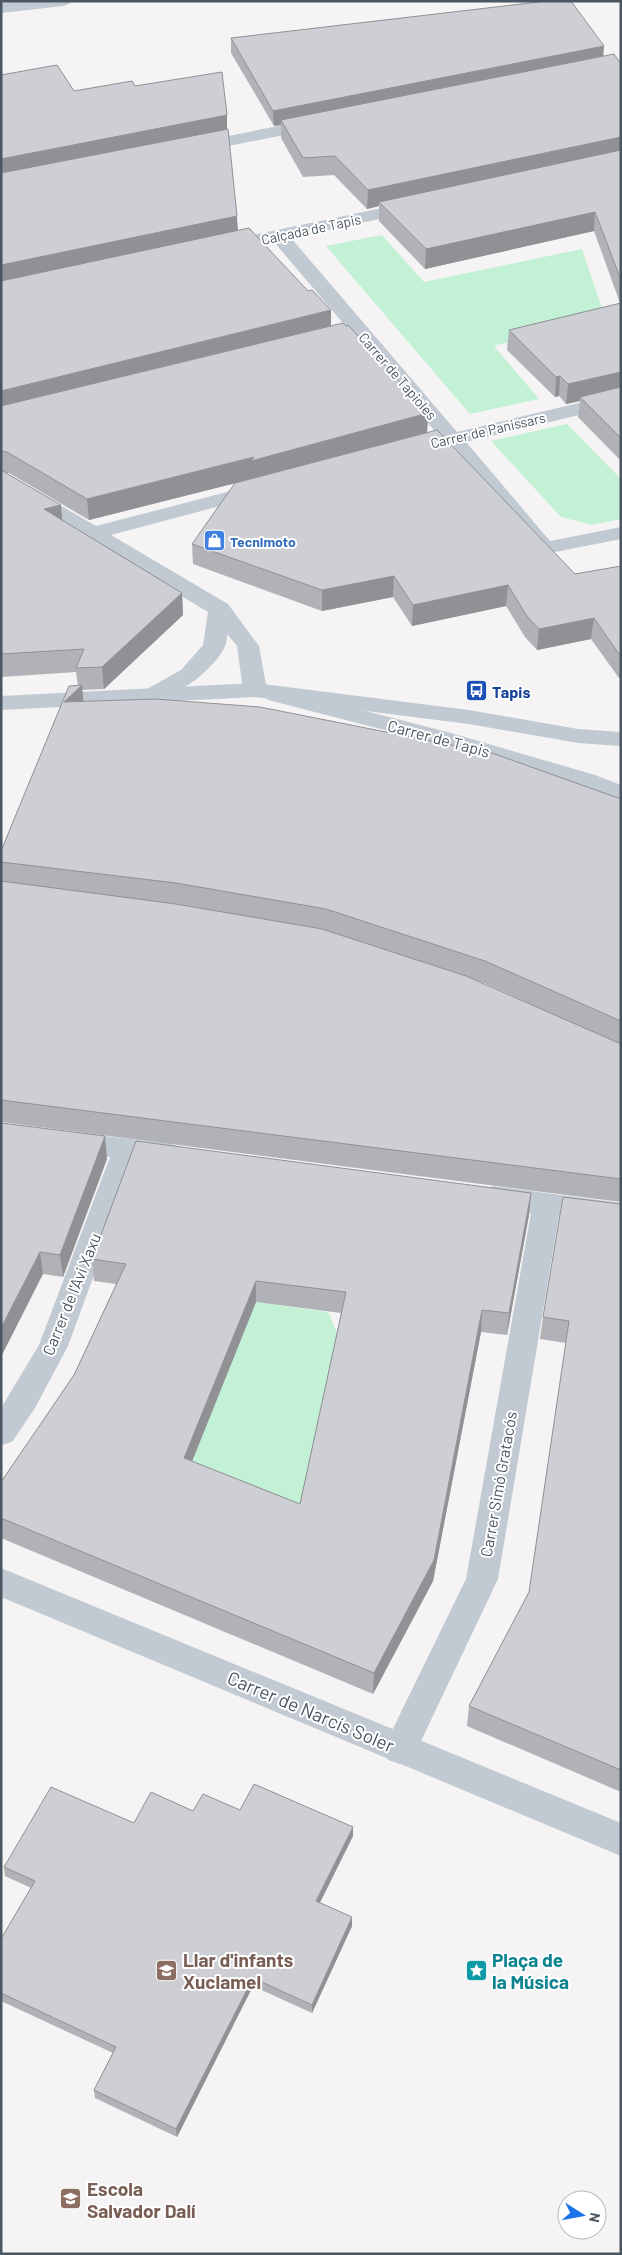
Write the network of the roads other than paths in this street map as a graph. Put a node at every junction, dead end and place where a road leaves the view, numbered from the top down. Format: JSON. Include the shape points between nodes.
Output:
{"nodes":[{"id":1,"x":63,"y":1,"type":"edge"},
{"id":2,"x":1,"y":8,"type":"edge"},
{"id":3,"x":333,"y":120,"type":"edge"},
{"id":4,"x":177,"y":152,"type":"edge"},
{"id":5,"x":430,"y":204,"type":"edge"},
{"id":6,"x":279,"y":236,"type":"junction"},
{"id":7,"x":202,"y":252,"type":"edge"},
{"id":8,"x":621,"y":399,"type":"edge"},
{"id":9,"x":452,"y":438,"type":"junction"},
{"id":10,"x":396,"y":453,"type":"edge"},
{"id":11,"x":1,"y":479,"type":"edge"},
{"id":12,"x":283,"y":483,"type":"edge"},
{"id":13,"x":23,"y":493,"type":"junction"},
{"id":14,"x":1,"y":497,"type":"edge"},
{"id":15,"x":94,"y":533,"type":"junction"},
{"id":16,"x":621,"y":533,"type":"edge"},
{"id":17,"x":220,"y":609,"type":"junction"},
{"id":18,"x":255,"y":690,"type":"junction"},
{"id":19,"x":155,"y":694,"type":"junction"},
{"id":20,"x":1,"y":703,"type":"edge"},
{"id":21,"x":578,"y":736,"type":"junction"},
{"id":22,"x":621,"y":739,"type":"edge"},
{"id":23,"x":621,"y":746,"type":"edge"},
{"id":24,"x":621,"y":794,"type":"edge"},
{"id":25,"x":1,"y":1133,"type":"edge"},
{"id":26,"x":127,"y":1148,"type":"junction"},
{"id":27,"x":195,"y":1157,"type":"edge"},
{"id":28,"x":469,"y":1194,"type":"edge"},
{"id":29,"x":547,"y":1204,"type":"junction"},
{"id":30,"x":621,"y":1214,"type":"edge"},
{"id":31,"x":1,"y":1433,"type":"edge"},
{"id":32,"x":1,"y":1582,"type":"edge"},
{"id":33,"x":400,"y":1748,"type":"junction"},
{"id":34,"x":621,"y":1840,"type":"edge"}],
"edges":[{"from":1,"to":2,"type":"street"},
{"from":3,"to":4,"type":"street"},
{"from":5,"to":6,"type":"street","name":"Calçada de Tapis"},
{"from":6,"to":7,"type":"street","name":"Calçada de Tapis"},
{"from":6,"to":9,"type":"street","name":"Carrer de Tapioles","via":[[351,334]]},
{"from":8,"to":9,"type":"street","name":"Carrer de Panissars"},
{"from":9,"to":10,"type":"street","name":"Carrer de Panissars"},
{"from":9,"to":16,"type":"street","name":"Carrer de Tapioles","via":[[545,548]]},
{"from":11,"to":13,"type":"street"},
{"from":12,"to":15,"type":"street"},
{"from":13,"to":14,"type":"street"},
{"from":13,"to":15,"type":"street"},
{"from":15,"to":17,"type":"street"},
{"from":17,"to":18,"type":"street","via":[[248,646]]},
{"from":17,"to":19,"type":"street","via":[[214,646],[189,675]]},
{"from":18,"to":19,"type":"street","name":"Carrer de Tapis"},
{"from":18,"to":21,"type":"street","name":"Carrer de Tapis","via":[[469,717]]},
{"from":18,"to":24,"type":"street","name":"Carrer de Tapis","via":[[444,738],[587,780]]},
{"from":19,"to":20,"type":"street","name":"Carrer de Tapis"},
{"from":21,"to":22,"type":"street","name":"Carrer de Tapis"},
{"from":21,"to":23,"type":"street","name":"Carrer de Tapis"},
{"from":25,"to":26,"type":"street"},
{"from":26,"to":27,"type":"street"},
{"from":26,"to":31,"type":"street","name":"Carrer de l'Avi Xaxu","via":[[53,1346]]},
{"from":28,"to":29,"type":"street"},
{"from":29,"to":30,"type":"street"},
{"from":29,"to":33,"type":"street","name":"Carrer Simó Gratacós","via":[[482,1579]]},
{"from":32,"to":33,"type":"street","name":"Carrer de Narcís Soler"},
{"from":33,"to":34,"type":"street","name":"Carrer de Narcís Soler"}]}
